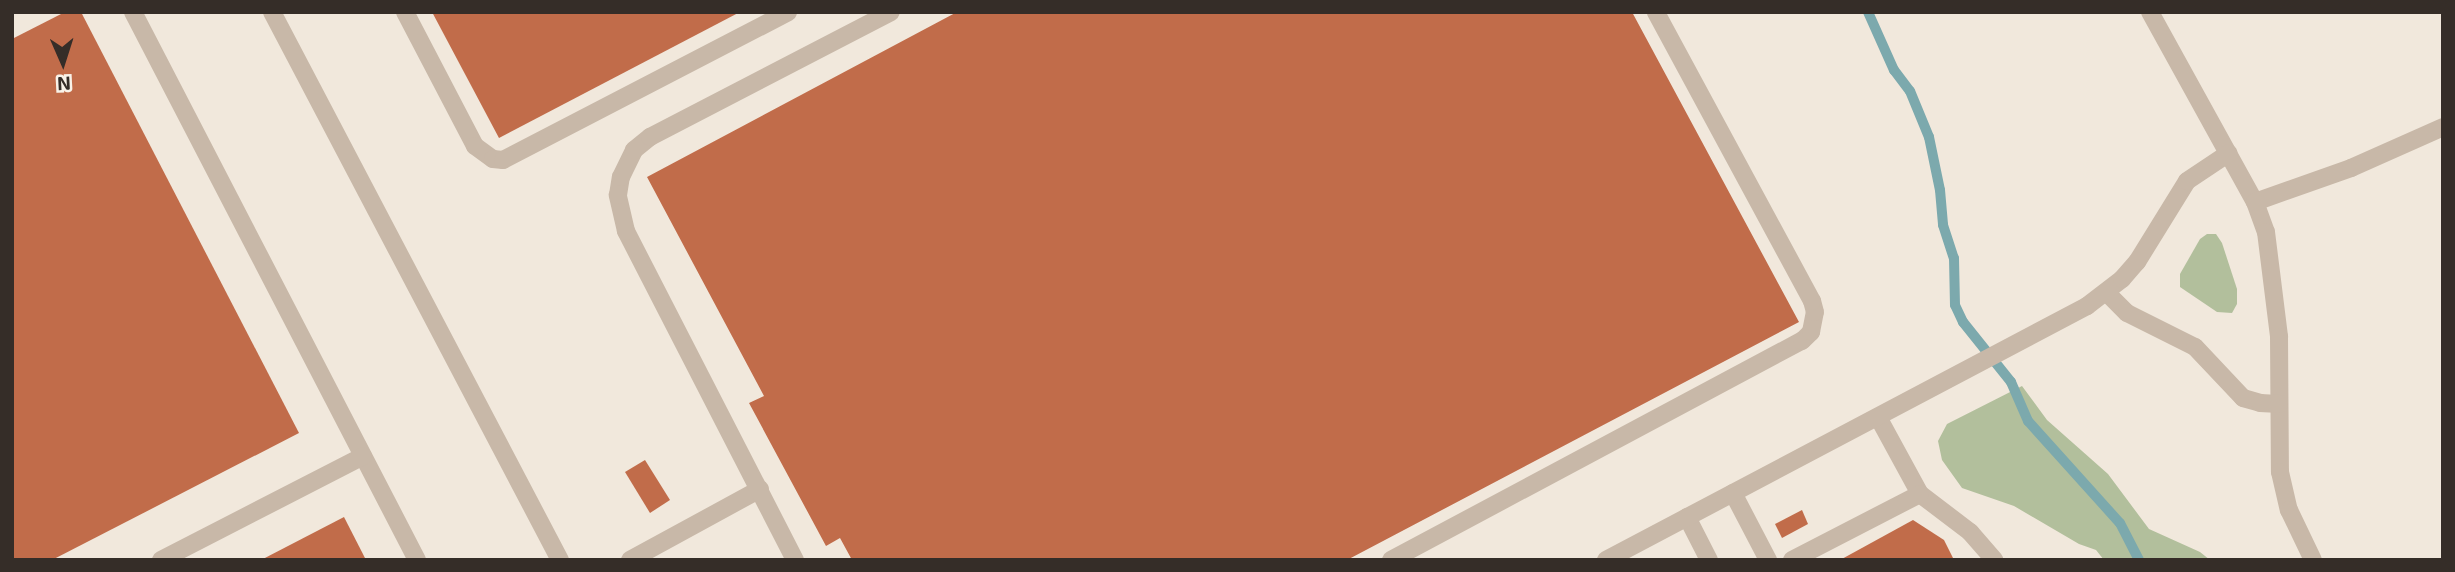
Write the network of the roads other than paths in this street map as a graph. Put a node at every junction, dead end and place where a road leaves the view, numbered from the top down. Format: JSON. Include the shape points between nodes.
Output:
{"nodes":[{"id":1,"x":133,"y":12,"type":"edge"},
{"id":2,"x":272,"y":12,"type":"edge"},
{"id":3,"x":405,"y":12,"type":"edge"},
{"id":4,"x":788,"y":12,"type":"edge"},
{"id":5,"x":891,"y":12,"type":"edge"},
{"id":6,"x":1657,"y":12,"type":"edge"},
{"id":7,"x":2150,"y":12,"type":"edge"},
{"id":8,"x":2443,"y":127,"type":"edge"},
{"id":9,"x":2229,"y":153,"type":"junction"},
{"id":10,"x":2255,"y":202,"type":"junction"},
{"id":11,"x":2106,"y":293,"type":"junction"},
{"id":12,"x":2279,"y":404,"type":"junction"},
{"id":13,"x":1878,"y":417,"type":"junction"},
{"id":14,"x":363,"y":456,"type":"junction"},
{"id":15,"x":760,"y":489,"type":"junction"},
{"id":16,"x":1733,"y":493,"type":"junction"},
{"id":17,"x":1920,"y":494,"type":"junction"},
{"id":18,"x":1687,"y":517,"type":"junction"},
{"id":19,"x":161,"y":560,"type":"edge"},
{"id":20,"x":417,"y":560,"type":"edge"},
{"id":21,"x":560,"y":560,"type":"edge"},
{"id":22,"x":630,"y":560,"type":"edge"},
{"id":23,"x":795,"y":560,"type":"edge"},
{"id":24,"x":1391,"y":560,"type":"edge"},
{"id":25,"x":1606,"y":560,"type":"edge"},
{"id":26,"x":1709,"y":560,"type":"edge"},
{"id":27,"x":1768,"y":560,"type":"edge"},
{"id":28,"x":1793,"y":560,"type":"edge"},
{"id":29,"x":1994,"y":560,"type":"edge"},
{"id":30,"x":2313,"y":560,"type":"edge"}],
"edges":[{"from":1,"to":14,"type":"street"},
{"from":2,"to":21,"type":"street"},
{"from":3,"to":4,"type":"street","via":[[475,146],[493,159],[503,160]]},
{"from":5,"to":15,"type":"street","via":[[650,137],[634,150],[621,177],[618,195],[626,232]]},
{"from":6,"to":24,"type":"street","via":[[1812,301],[1811,332],[1802,341]]},
{"from":7,"to":9,"type":"street"},
{"from":8,"to":10,"type":"street","via":[[2351,168]]},
{"from":9,"to":10,"type":"street"},
{"from":9,"to":11,"type":"street","via":[[2187,181],[2137,262]]},
{"from":10,"to":12,"type":"street","via":[[2266,232],[2274,290]]},
{"from":11,"to":12,"type":"street","via":[[2127,313],[2195,347],[2243,398]]},
{"from":11,"to":13,"type":"street"},
{"from":12,"to":30,"type":"street","via":[[2283,490]]},
{"from":13,"to":16,"type":"street"},
{"from":13,"to":17,"type":"street"},
{"from":14,"to":19,"type":"street"},
{"from":14,"to":20,"type":"street"},
{"from":15,"to":22,"type":"street"},
{"from":15,"to":23,"type":"street"},
{"from":16,"to":18,"type":"street"},
{"from":16,"to":27,"type":"street"},
{"from":17,"to":28,"type":"street"},
{"from":17,"to":29,"type":"street","via":[[1970,532]]},
{"from":18,"to":25,"type":"street"},
{"from":18,"to":26,"type":"street"}]}
